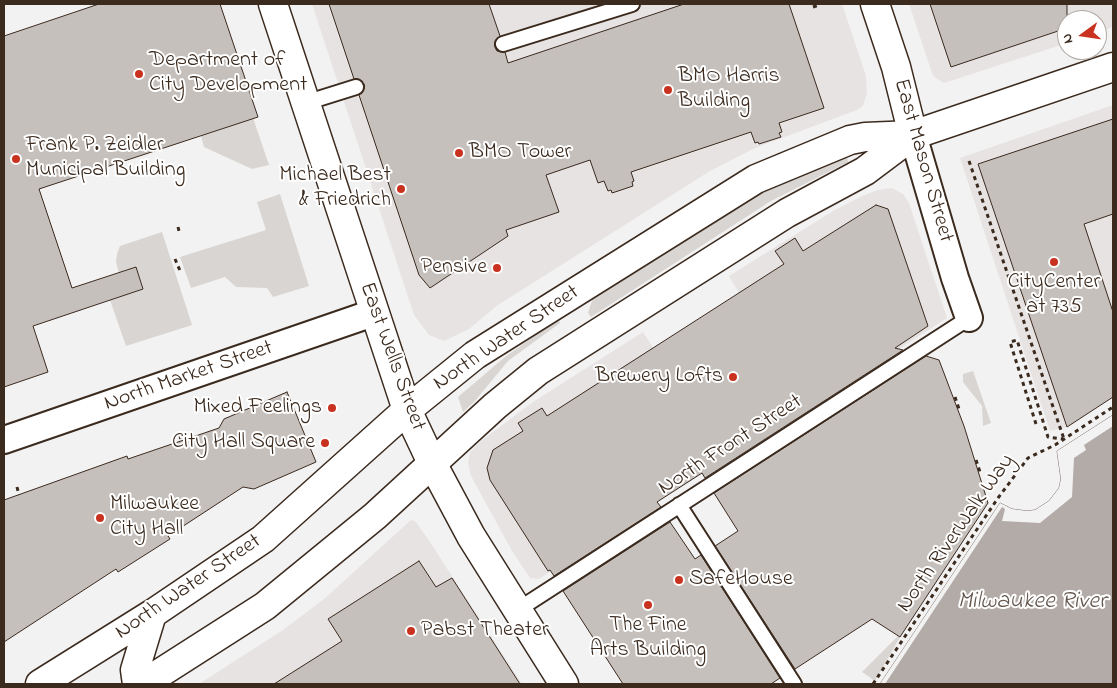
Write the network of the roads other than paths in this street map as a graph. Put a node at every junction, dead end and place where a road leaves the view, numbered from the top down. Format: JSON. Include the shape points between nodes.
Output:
{"nodes":[{"id":1,"x":272,"y":4,"type":"edge"},
{"id":2,"x":632,"y":4,"type":"edge"},
{"id":3,"x":875,"y":4,"type":"edge"},
{"id":4,"x":502,"y":44,"type":"dead end"},
{"id":5,"x":1113,"y":67,"type":"edge"},
{"id":6,"x":356,"y":87,"type":"dead end"},
{"id":7,"x":304,"y":103,"type":"junction"},
{"id":8,"x":914,"y":135,"type":"junction"},
{"id":9,"x":373,"y":313,"type":"junction"},
{"id":10,"x":969,"y":318,"type":"joint"},
{"id":11,"x":407,"y":410,"type":"junction"},
{"id":12,"x":4,"y":440,"type":"edge"},
{"id":13,"x":432,"y":463,"type":"junction"},
{"id":14,"x":679,"y":505,"type":"junction"},
{"id":15,"x":516,"y":611,"type":"junction"},
{"id":16,"x":152,"y":614,"type":"junction"},
{"id":17,"x":40,"y":684,"type":"edge"},
{"id":18,"x":137,"y":684,"type":"edge"},
{"id":19,"x":143,"y":684,"type":"edge"},
{"id":20,"x":564,"y":684,"type":"edge"},
{"id":21,"x":794,"y":684,"type":"edge"}],
"edges":[{"from":1,"to":7,"type":"main road","name":"East Wells Street"},
{"from":2,"to":4,"type":"lane"},
{"from":3,"to":8,"type":"main road","name":"East Mason Street"},
{"from":5,"to":8,"type":"main road","name":"North Water Street"},
{"from":6,"to":7,"type":"lane"},
{"from":7,"to":9,"type":"main road","name":"East Wells Street"},
{"from":8,"to":10,"type":"street","name":"East Mason Street"},
{"from":8,"to":11,"type":"main road","name":"North Water Street","via":[[850,140],[756,179],[520,325],[449,375]]},
{"from":8,"to":13,"type":"main road","name":"North Water Street","via":[[865,171],[787,212],[538,371]]},
{"from":9,"to":11,"type":"main road","name":"East Wells Street"},
{"from":9,"to":12,"type":"street","name":"North Market Street"},
{"from":10,"to":14,"type":"lane","name":"North Front Street"},
{"from":11,"to":13,"type":"main road","name":"East Wells Street"},
{"from":11,"to":16,"type":"main road","name":"North Water Street","via":[[264,539]]},
{"from":13,"to":15,"type":"main road","name":"East Wells Street"},
{"from":13,"to":19,"type":"main road","name":"North Water Street","via":[[375,516],[266,606]]},
{"from":14,"to":15,"type":"lane","name":"North Front Street"},
{"from":14,"to":21,"type":"lane"},
{"from":15,"to":20,"type":"main road","name":"East Wells Street"},
{"from":16,"to":17,"type":"main road","name":"North Water Street"},
{"from":16,"to":18,"type":"main road","via":[[135,670]]}]}
